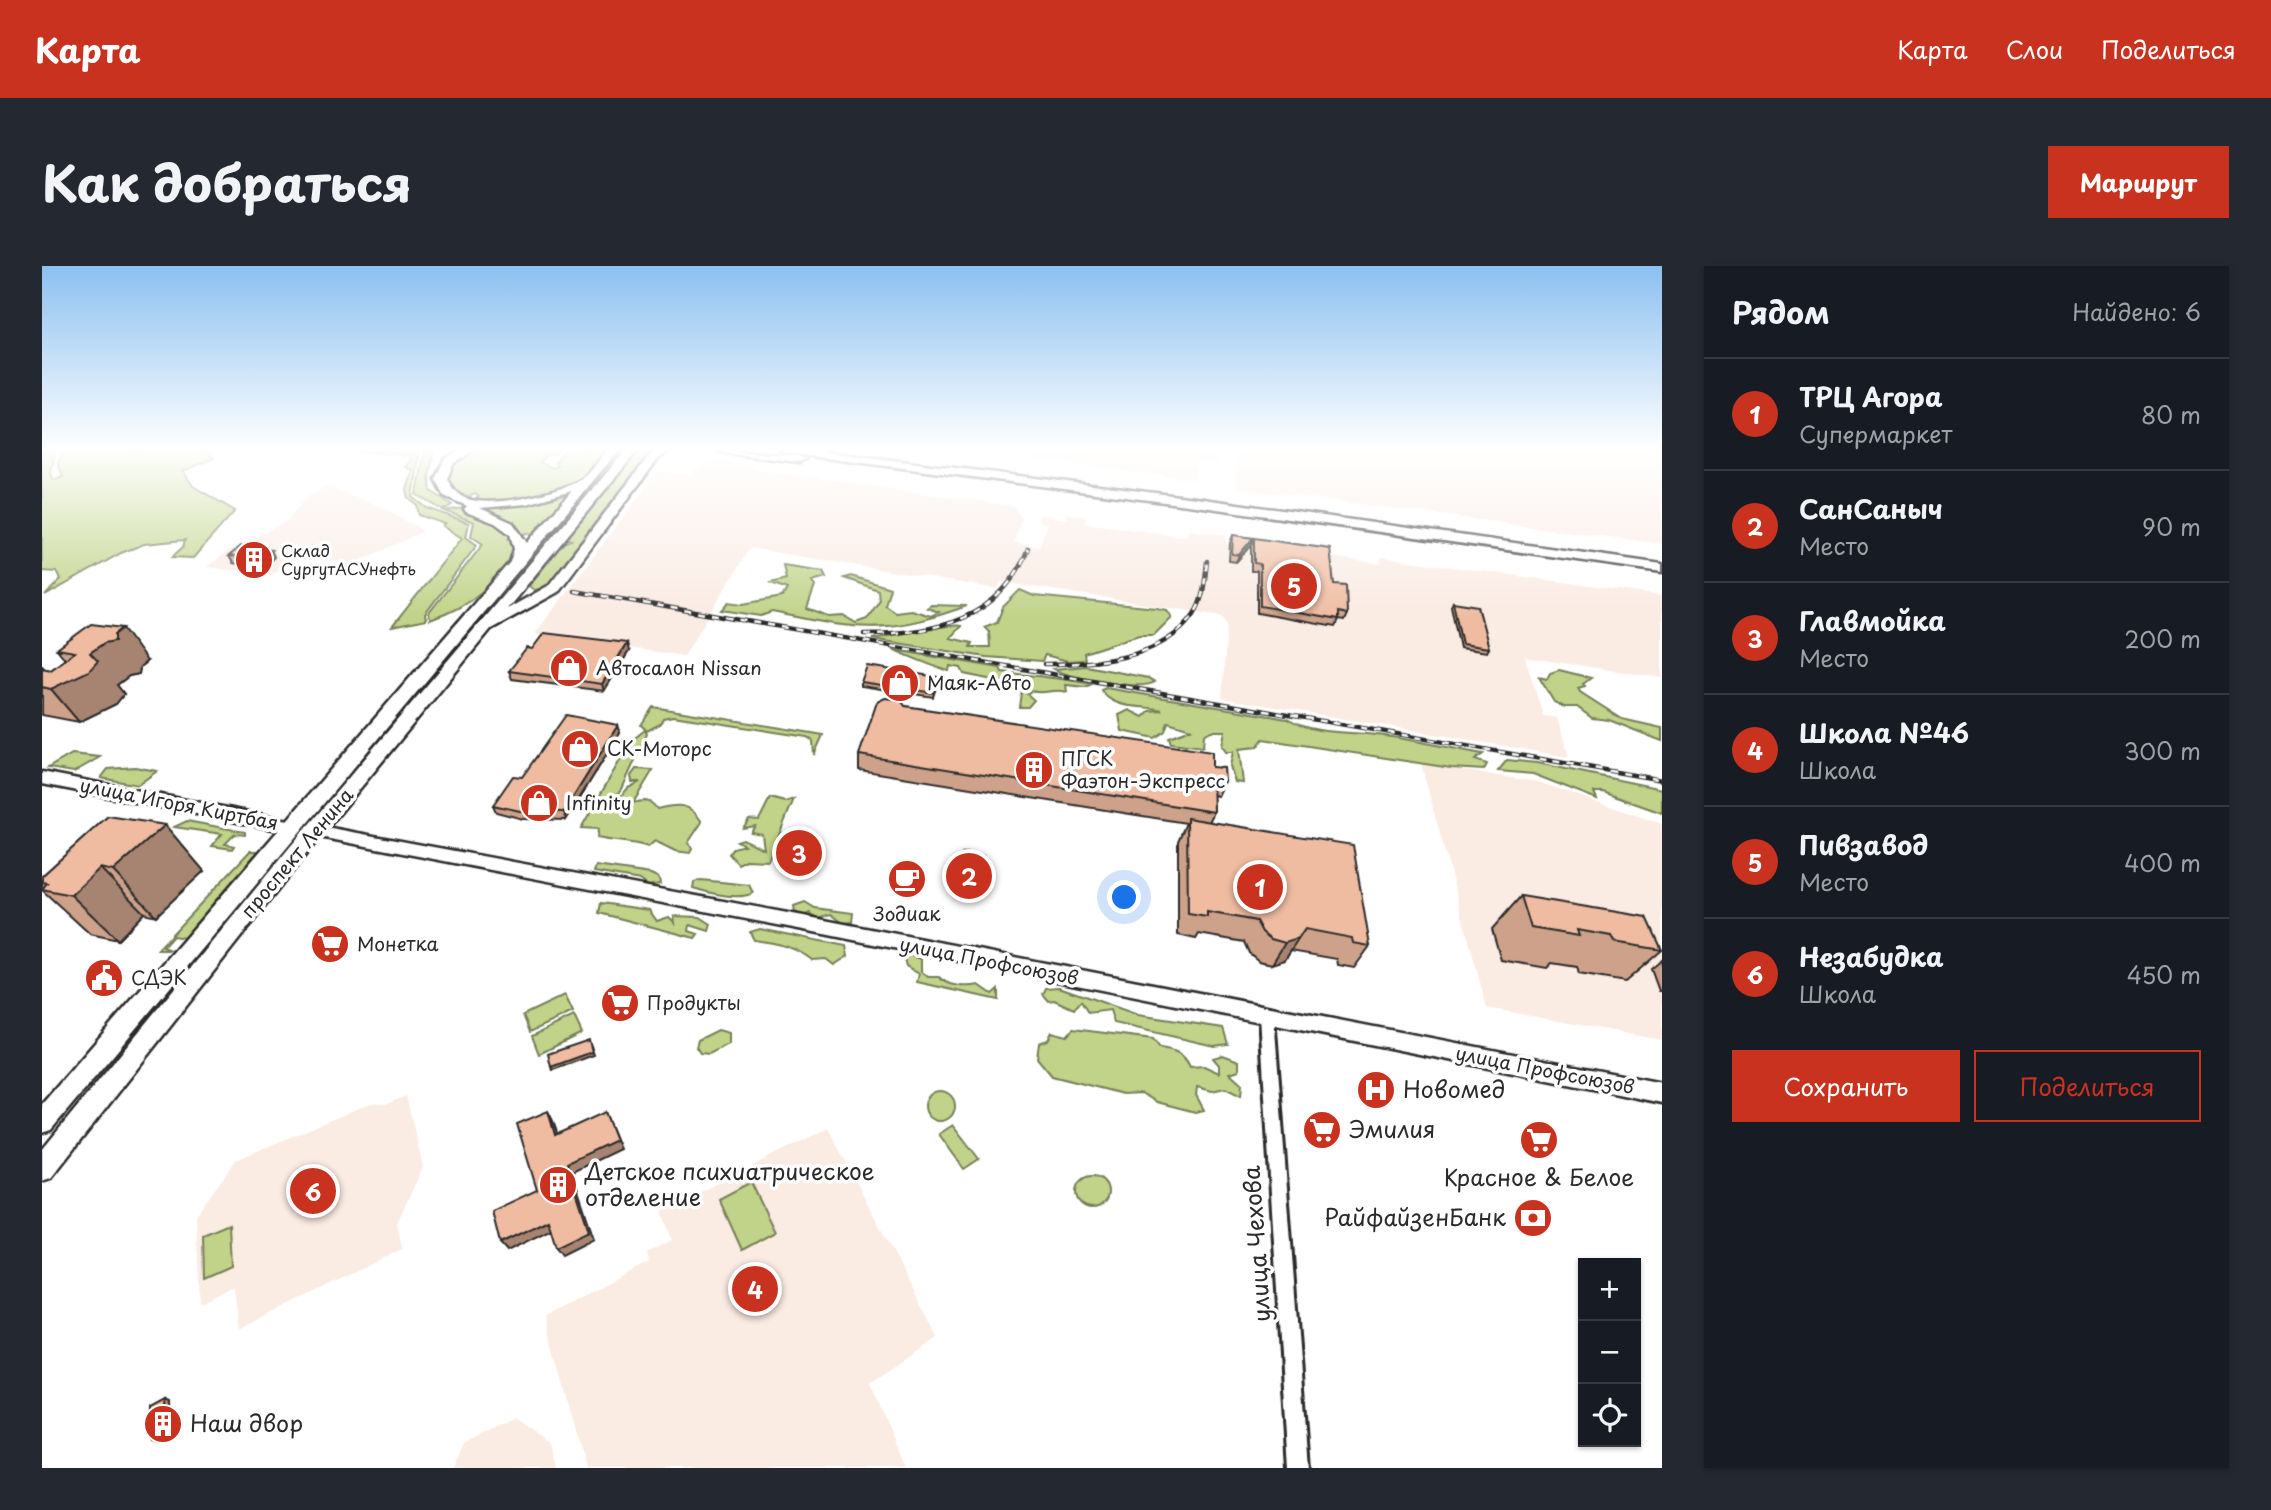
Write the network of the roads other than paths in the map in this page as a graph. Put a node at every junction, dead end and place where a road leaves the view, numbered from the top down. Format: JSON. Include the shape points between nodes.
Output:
{"nodes":[{"id":1,"x":468,"y":506,"type":"edge"},
{"id":2,"x":564,"y":506,"type":"edge"},
{"id":3,"x":585,"y":506,"type":"edge"},
{"id":4,"x":616,"y":506,"type":"edge"},
{"id":5,"x":1167,"y":506,"type":"edge"},
{"id":6,"x":1224,"y":506,"type":"edge"},
{"id":7,"x":1391,"y":531,"type":"junction"},
{"id":8,"x":1662,"y":568,"type":"edge"},
{"id":9,"x":518,"y":573,"type":"junction"},
{"id":10,"x":561,"y":578,"type":"junction"},
{"id":11,"x":480,"y":631,"type":"junction"},
{"id":12,"x":42,"y":778,"type":"edge"},
{"id":13,"x":304,"y":829,"type":"junction"},
{"id":14,"x":1267,"y":1016,"type":"junction"},
{"id":15,"x":1662,"y":1093,"type":"edge"},
{"id":16,"x":42,"y":1122,"type":"edge"},
{"id":17,"x":42,"y":1169,"type":"edge"},
{"id":18,"x":1298,"y":1468,"type":"edge"}],
"edges":[{"from":1,"to":9,"type":"main road","via":[[504,522],[521,539]]},
{"from":2,"to":9,"type":"main road","name":"проспект Ленина","via":[[536,538]]},
{"from":3,"to":9,"type":"main road","name":"проспект Ленина","via":[[556,540]]},
{"from":4,"to":10,"type":"main road"},
{"from":5,"to":7,"type":"main road"},
{"from":6,"to":7,"type":"main road"},
{"from":7,"to":8,"type":"main road"},
{"from":9,"to":10,"type":"main road","via":[[523,588],[534,593]]},
{"from":9,"to":11,"type":"main road","name":"проспект Ленина"},
{"from":9,"to":13,"type":"main road","name":"проспект Ленина"},
{"from":10,"to":11,"type":"main road","via":[[543,597]]},
{"from":11,"to":13,"type":"main road","name":"проспект Ленина"},
{"from":12,"to":13,"type":"main road","name":"улица Игоря Киртбая"},
{"from":13,"to":14,"type":"main road","name":"улица Профсоюзов"},
{"from":13,"to":16,"type":"main road","name":"проспект Ленина"},
{"from":13,"to":17,"type":"main road","name":"проспект Ленина"},
{"from":14,"to":15,"type":"main road","name":"улица Профсоюзов"},
{"from":14,"to":18,"type":"street","name":"улица Чехова"}]}
